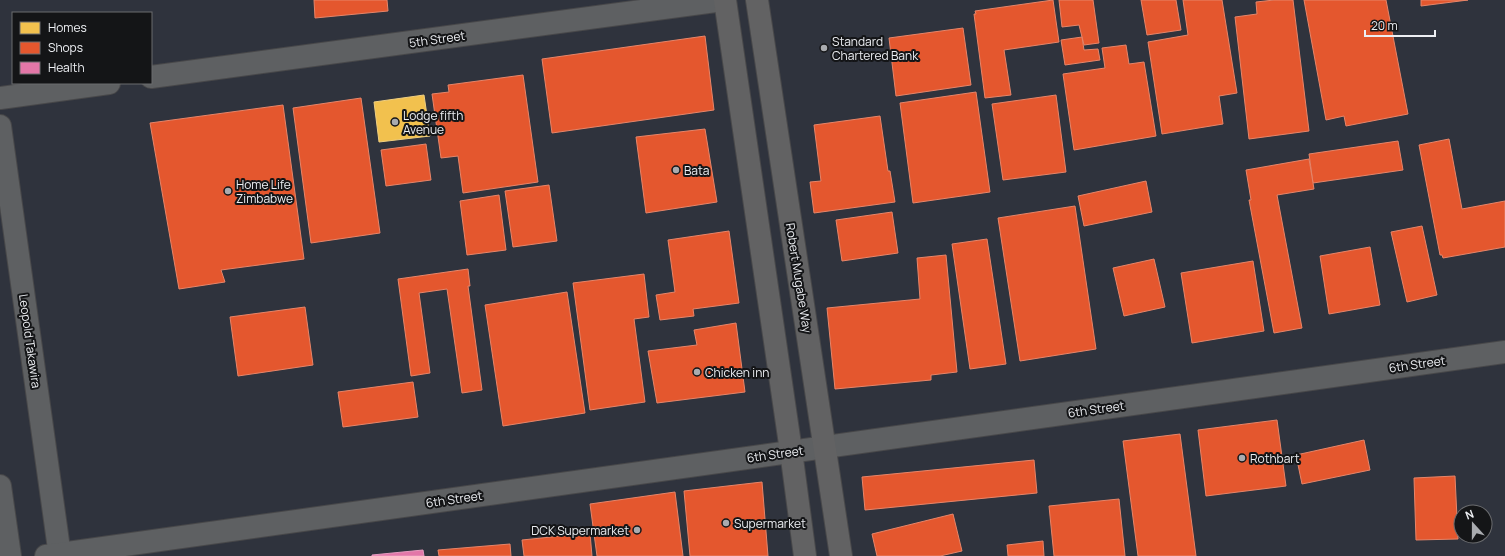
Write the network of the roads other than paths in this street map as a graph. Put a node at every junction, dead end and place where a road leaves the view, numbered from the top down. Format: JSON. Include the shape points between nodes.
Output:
{"nodes":[{"id":1,"x":724,"y":0,"type":"edge"},
{"id":2,"x":757,"y":0,"type":"edge"},
{"id":3,"x":152,"y":77,"type":"edge"},
{"id":4,"x":102,"y":84,"type":"edge"},
{"id":5,"x":0,"y":98,"type":"edge"},
{"id":6,"x":0,"y":126,"type":"edge"},
{"id":7,"x":1505,"y":352,"type":"edge"},
{"id":8,"x":825,"y":447,"type":"junction"},
{"id":9,"x":791,"y":451,"type":"junction"},
{"id":10,"x":0,"y":486,"type":"edge"},
{"id":11,"x":10,"y":556,"type":"edge"},
{"id":12,"x":55,"y":556,"type":"edge"},
{"id":13,"x":805,"y":556,"type":"edge"},
{"id":14,"x":842,"y":556,"type":"edge"}],
"edges":[{"from":1,"to":3,"type":"street","name":"5th Street"},
{"from":1,"to":9,"type":"street"},
{"from":2,"to":8,"type":"street","name":"Robert Mugabe Way"},
{"from":4,"to":5,"type":"street"},
{"from":6,"to":12,"type":"street","name":"Leopold Takawira"},
{"from":7,"to":8,"type":"street","name":"6th Street"},
{"from":8,"to":9,"type":"street","name":"6th Street"},
{"from":8,"to":14,"type":"street","name":"Robert Mugabe Way"},
{"from":9,"to":12,"type":"street","name":"6th Street"},
{"from":9,"to":13,"type":"street"},
{"from":10,"to":11,"type":"street"}]}
